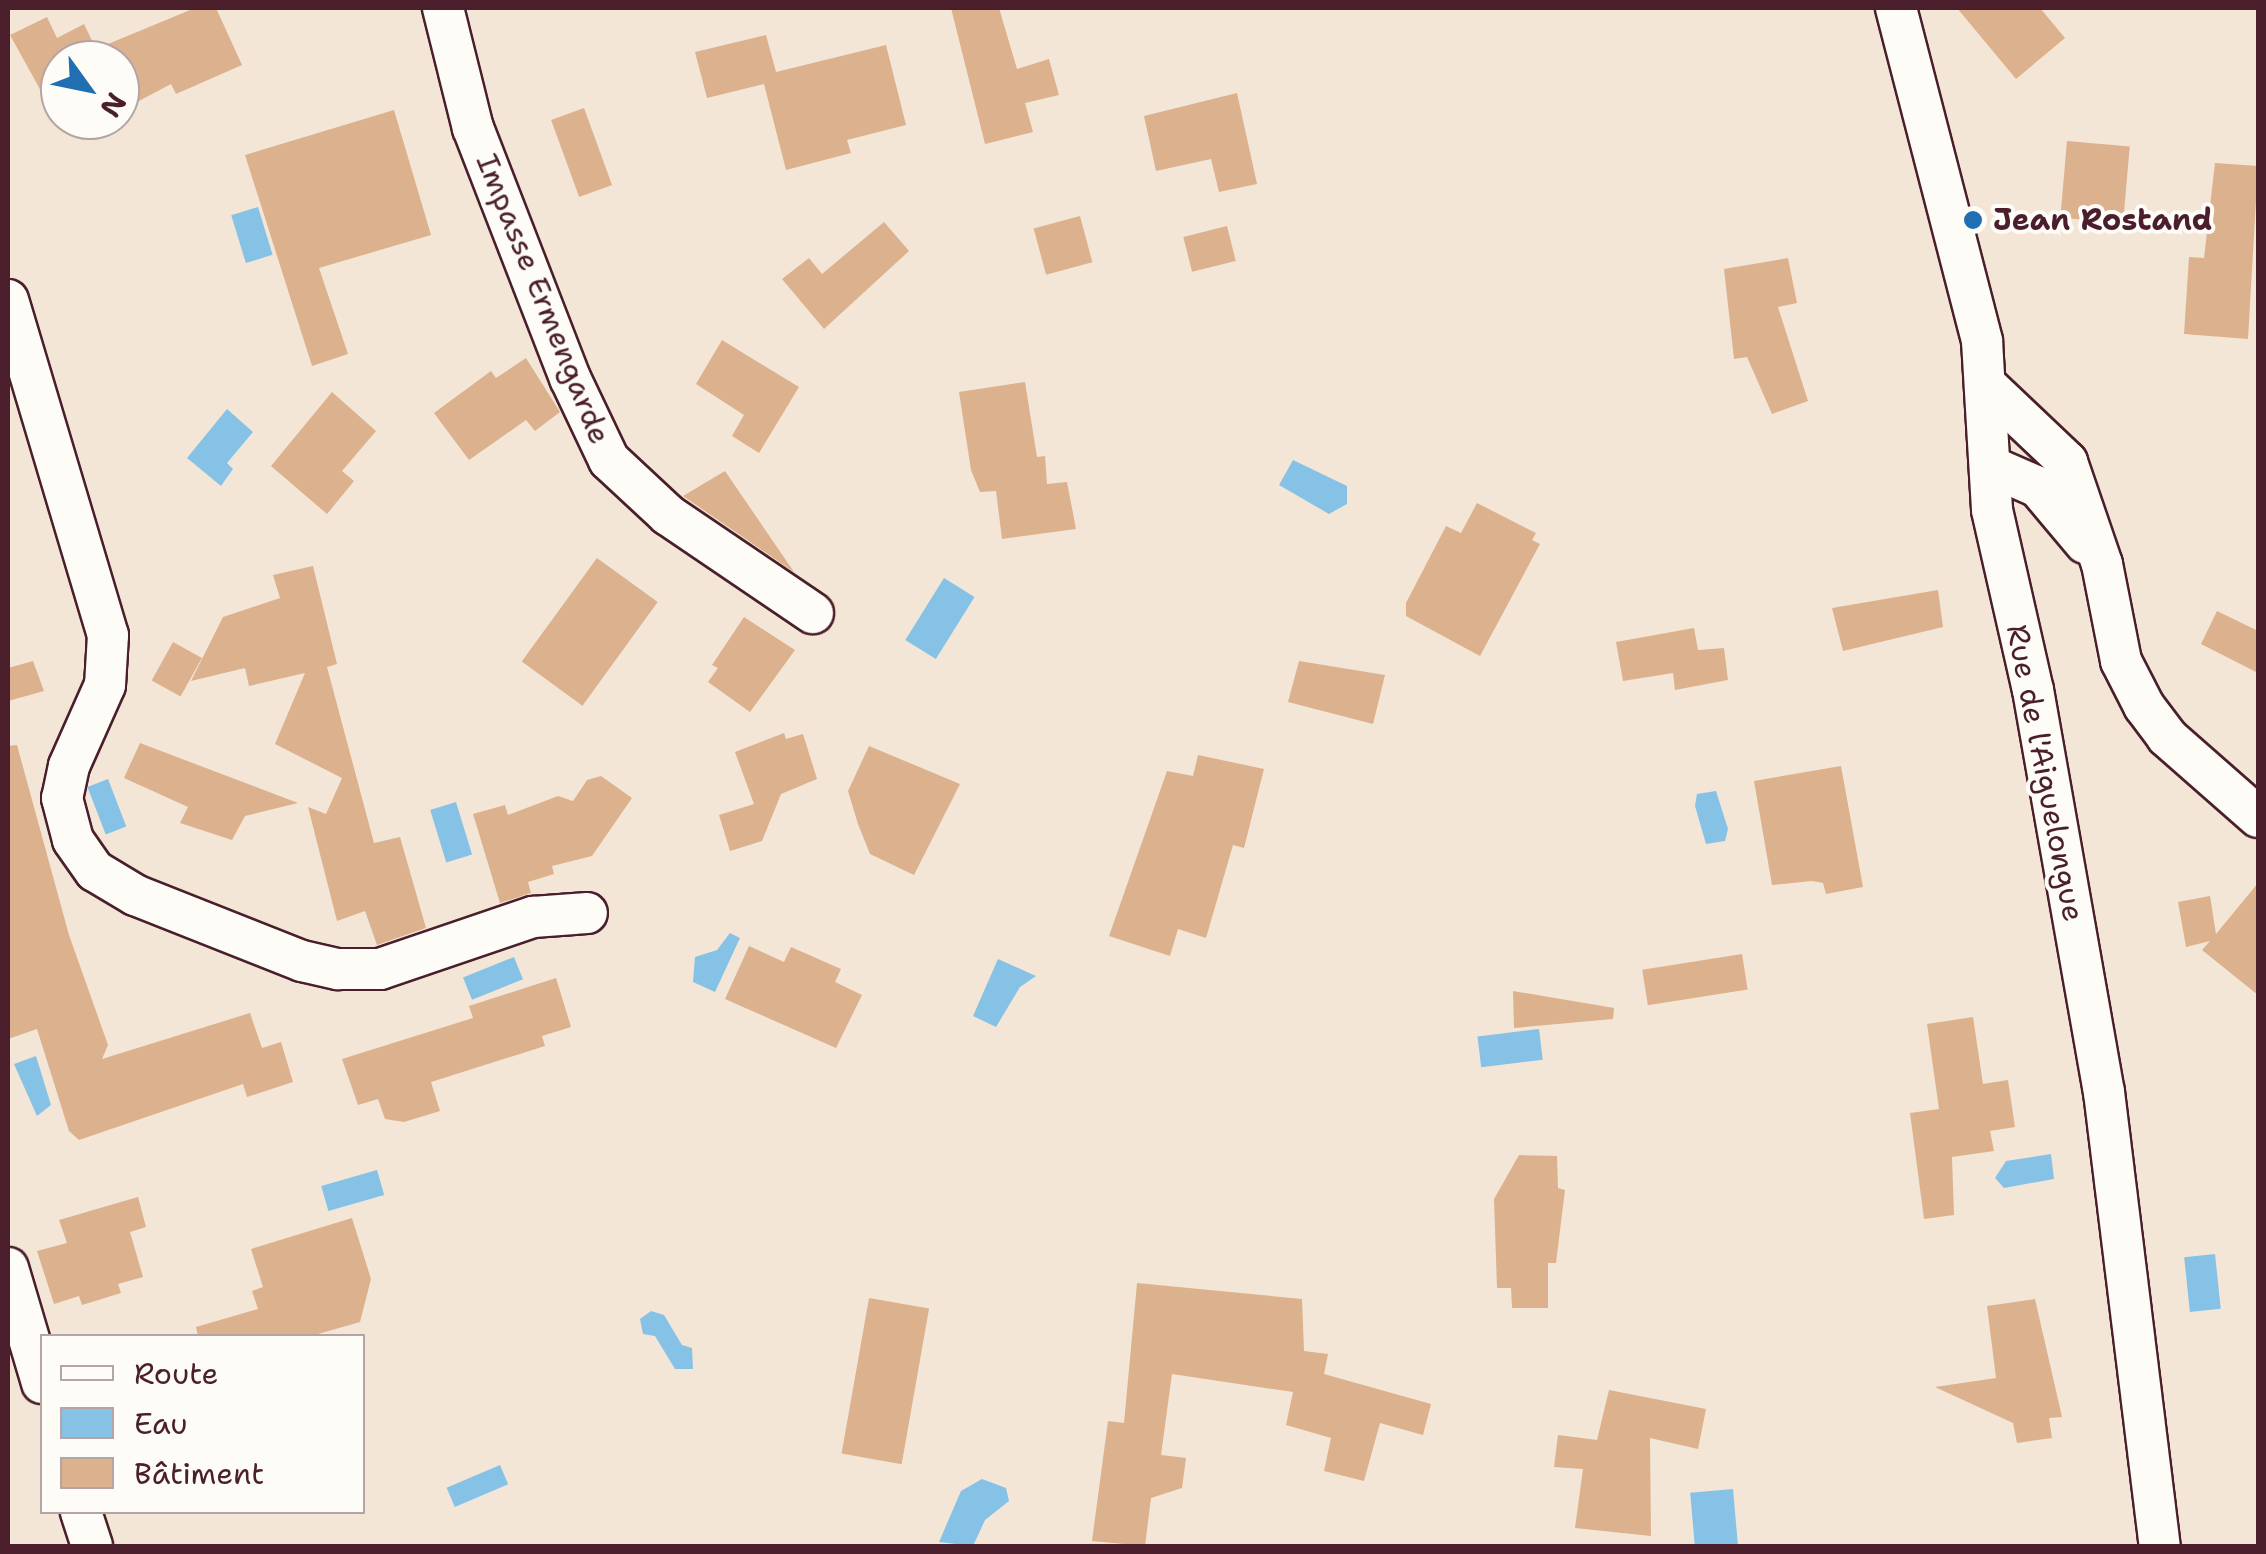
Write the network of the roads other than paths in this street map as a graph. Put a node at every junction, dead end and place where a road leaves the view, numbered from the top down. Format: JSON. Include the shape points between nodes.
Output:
{"nodes":[{"id":1,"x":442,"y":8,"type":"edge"},
{"id":2,"x":1896,"y":8,"type":"edge"},
{"id":3,"x":8,"y":300,"type":"edge"},
{"id":4,"x":1986,"y":385,"type":"junction"},
{"id":5,"x":1990,"y":466,"type":"junction"},
{"id":6,"x":2102,"y":564,"type":"junction"},
{"id":7,"x":814,"y":613,"type":"dead end"},
{"id":8,"x":2214,"y":779,"type":"junction"},
{"id":9,"x":2258,"y":792,"type":"edge"},
{"id":10,"x":2258,"y":816,"type":"edge"},
{"id":11,"x":587,"y":914,"type":"dead end"},
{"id":12,"x":8,"y":1268,"type":"edge"},
{"id":13,"x":40,"y":1377,"type":"edge"},
{"id":14,"x":82,"y":1514,"type":"edge"},
{"id":15,"x":92,"y":1546,"type":"edge"},
{"id":16,"x":2160,"y":1546,"type":"edge"}],
"edges":[{"from":1,"to":7,"type":"street","name":"Impasse Ermengarde","via":[[474,128],[570,378],[609,460],[668,515]]},
{"from":2,"to":4,"type":"street","name":"Rue de l'Aiguelongue","via":[[1982,341]]},
{"from":3,"to":11,"type":"street","via":[[108,635],[104,685],[68,766],[62,798],[73,840],[94,871],[135,895],[338,969],[380,969],[534,917]]},
{"from":4,"to":5,"type":"street","name":"Rue de l'Aiguelongue"},
{"from":4,"to":6,"type":"street","via":[[2068,462]]},
{"from":5,"to":6,"type":"street","via":[[2038,488]]},
{"from":5,"to":16,"type":"street","name":"Rue de l'Aiguelongue","via":[[1992,510],[2032,690],[2104,1092]]},
{"from":6,"to":8,"type":"street","via":[[2121,661],[2144,706]]},
{"from":8,"to":9,"type":"street"},
{"from":8,"to":10,"type":"street"},
{"from":12,"to":13,"type":"street"},
{"from":14,"to":15,"type":"street"}]}
